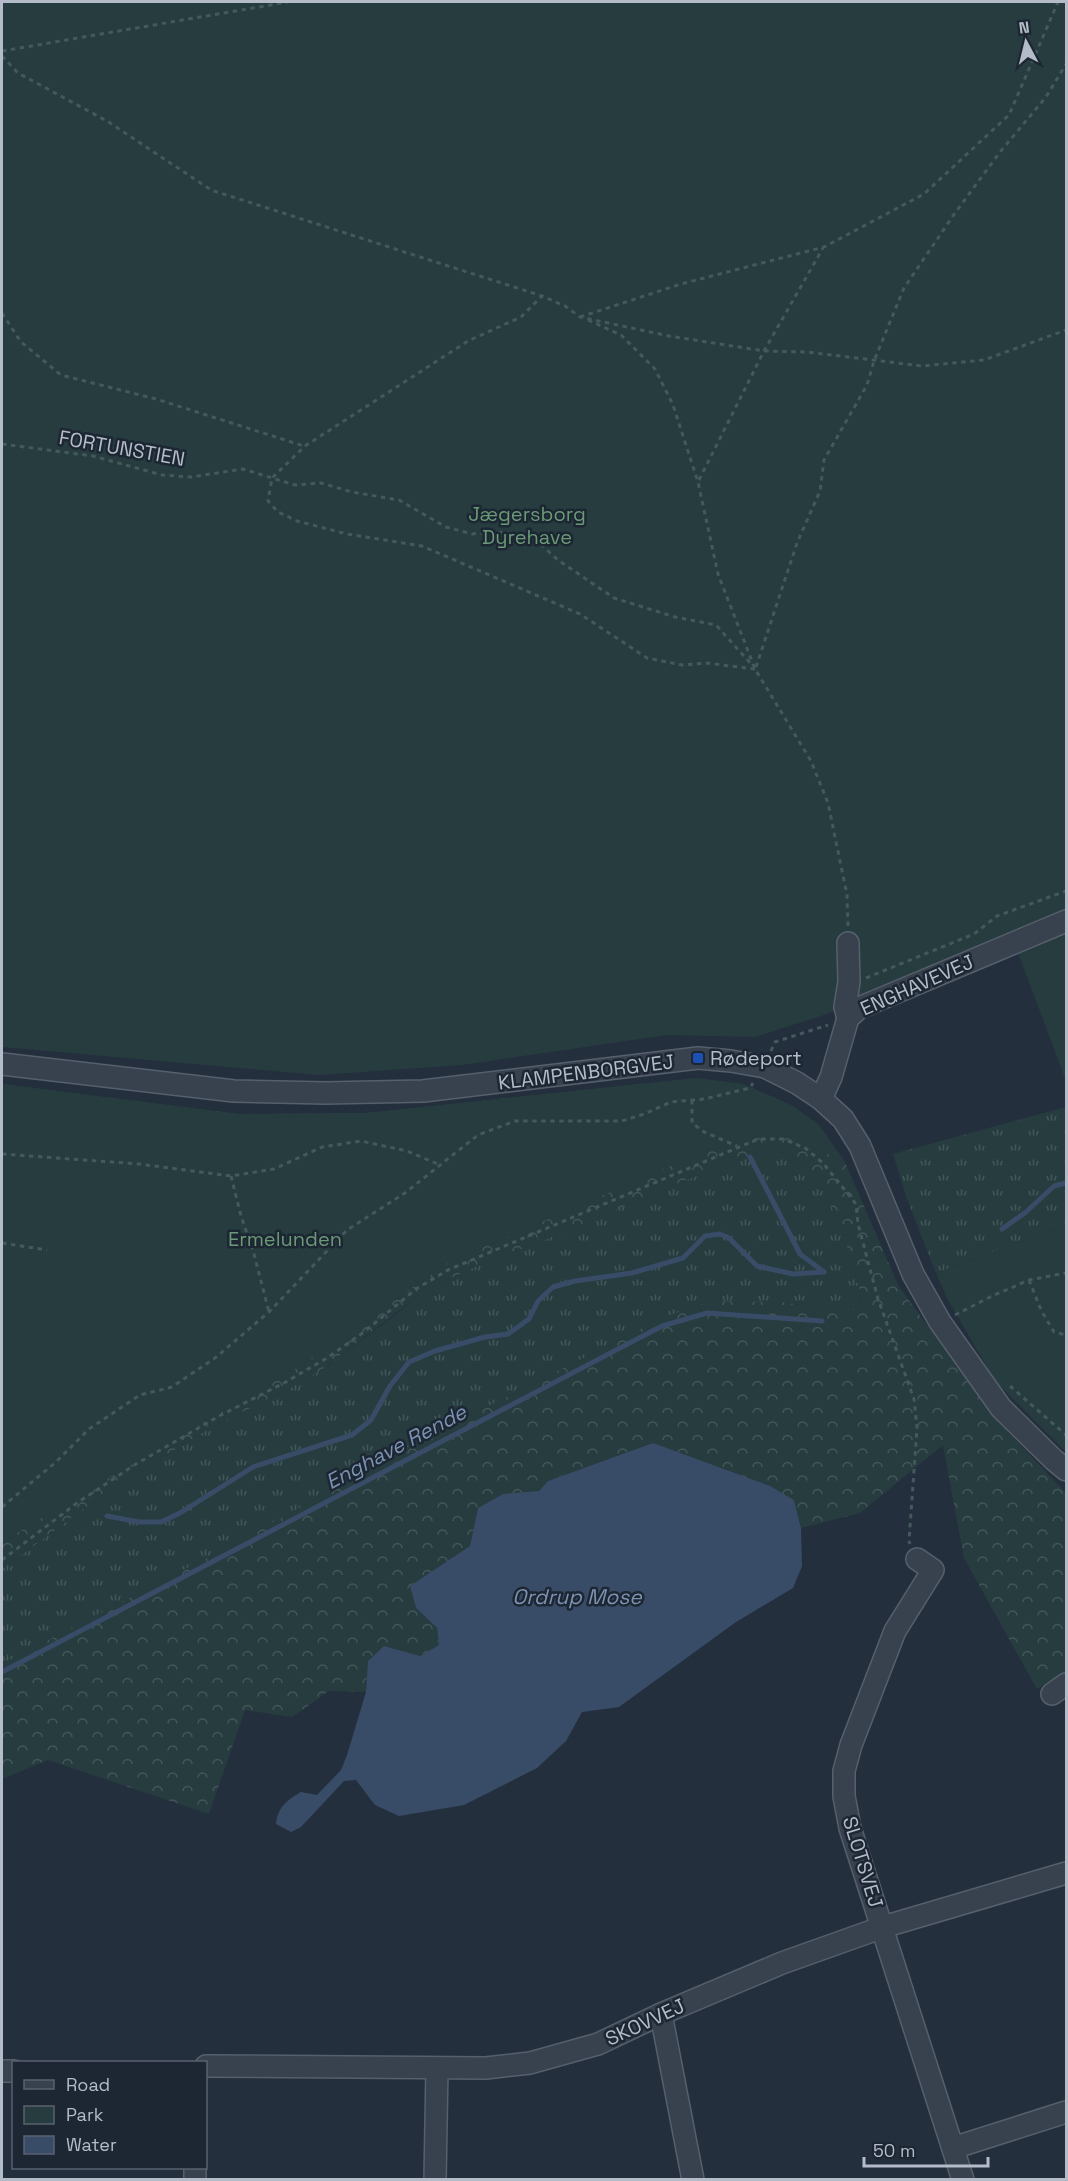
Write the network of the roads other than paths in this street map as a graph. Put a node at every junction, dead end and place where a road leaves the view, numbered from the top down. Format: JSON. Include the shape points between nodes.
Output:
{"nodes":[{"id":1,"x":1066,"y":921,"type":"edge"},
{"id":2,"x":848,"y":943,"type":"road end"},
{"id":3,"x":848,"y":1018,"type":"junction"},
{"id":4,"x":2,"y":1064,"type":"edge"},
{"id":5,"x":821,"y":1099,"type":"junction"},
{"id":6,"x":1066,"y":1470,"type":"edge"},
{"id":7,"x":917,"y":1559,"type":"road end"},
{"id":8,"x":1066,"y":1873,"type":"edge"},
{"id":9,"x":883,"y":1926,"type":"junction"},
{"id":10,"x":661,"y":2014,"type":"junction"},
{"id":11,"x":207,"y":2066,"type":"edge"},
{"id":12,"x":437,"y":2068,"type":"junction"},
{"id":13,"x":1066,"y":2112,"type":"edge"},
{"id":14,"x":953,"y":2148,"type":"junction"},
{"id":15,"x":435,"y":2180,"type":"edge"},
{"id":16,"x":693,"y":2180,"type":"edge"},
{"id":17,"x":963,"y":2180,"type":"edge"}],
"edges":[{"from":1,"to":3,"type":"street","name":"ENGHAVEVEJ","via":[[859,1008]]},
{"from":2,"to":3,"type":"street"},
{"from":3,"to":5,"type":"street","name":"ENGHAVEVEJ"},
{"from":4,"to":5,"type":"street","name":"KLAMPENBORGVEJ","via":[[234,1091],[326,1093],[423,1091],[698,1058],[765,1067]]},
{"from":5,"to":6,"type":"street","name":"KLAMPENBORGVEJ","via":[[843,1119],[860,1146],[912,1274],[940,1322],[1001,1408]]},
{"from":7,"to":9,"type":"street","name":"SLOTSVEJ","via":[[933,1570],[895,1631],[844,1771],[850,1828]]},
{"from":8,"to":9,"type":"street","name":"SKOVVEJ"},
{"from":9,"to":10,"type":"street","name":"SKOVVEJ"},
{"from":9,"to":14,"type":"street","name":"SLOTSVEJ"},
{"from":10,"to":12,"type":"street","name":"SKOVVEJ","via":[[598,2044],[530,2063]]},
{"from":10,"to":16,"type":"street"},
{"from":11,"to":12,"type":"street","name":"SKOVVEJ"},
{"from":12,"to":15,"type":"street"},
{"from":13,"to":14,"type":"street"},
{"from":14,"to":17,"type":"street","name":"SLOTSVEJ"}]}
